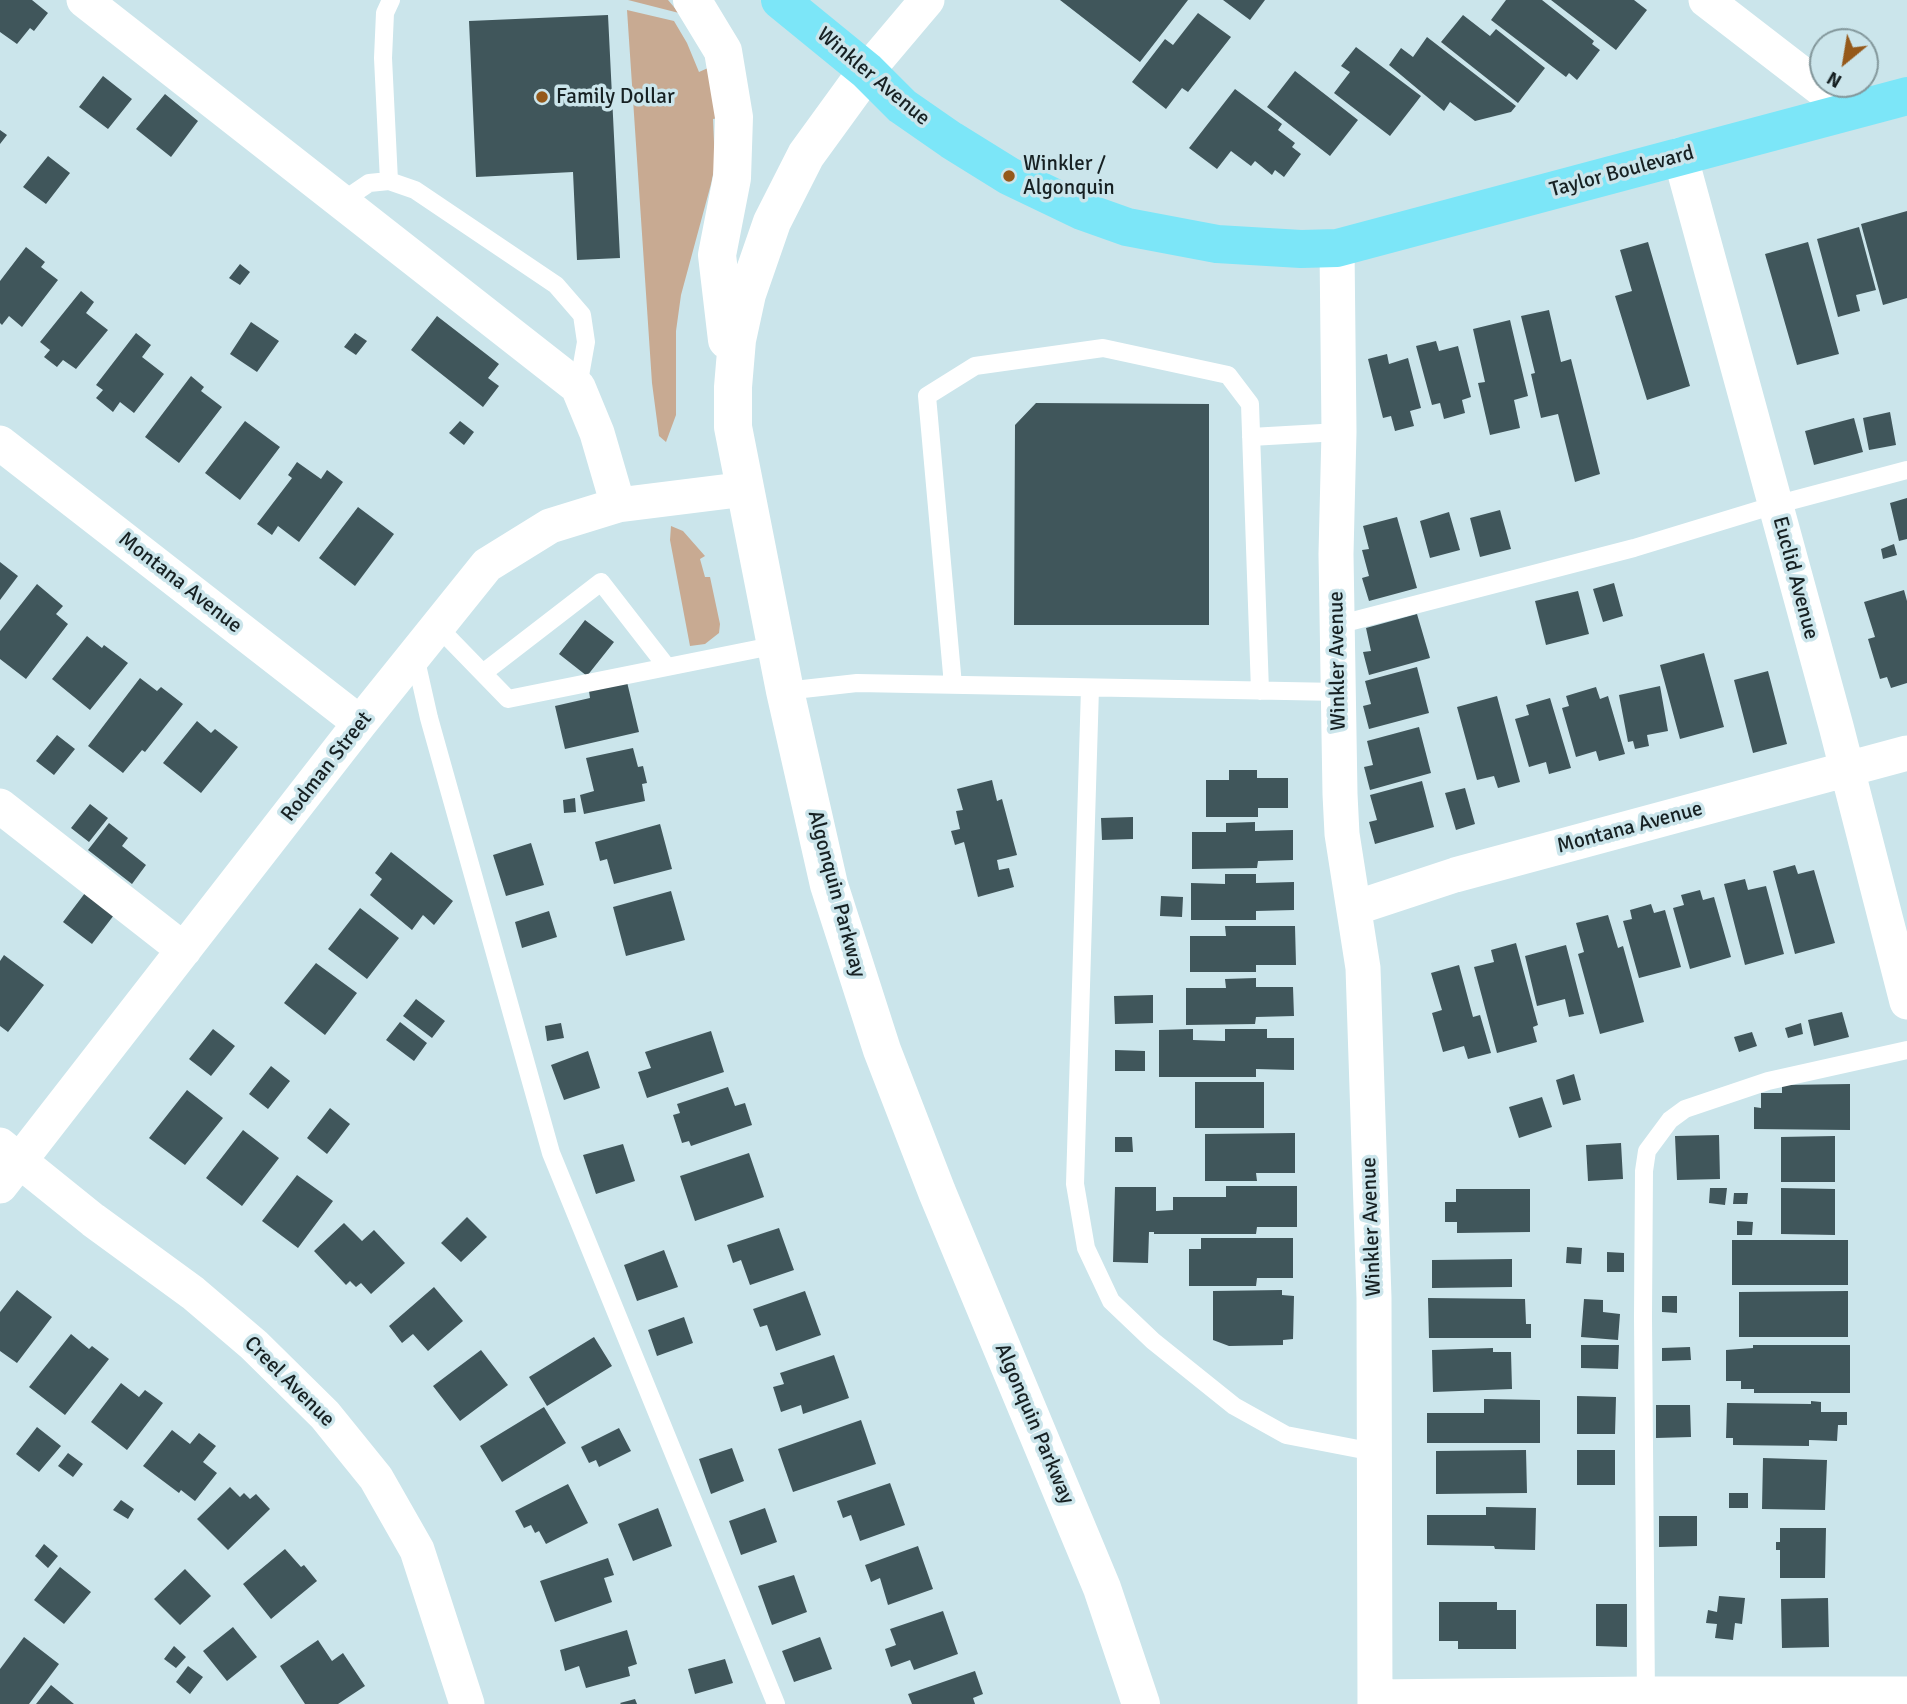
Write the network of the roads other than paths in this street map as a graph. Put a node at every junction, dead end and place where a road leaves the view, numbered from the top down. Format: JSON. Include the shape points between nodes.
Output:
{"nodes":[{"id":1,"x":84,"y":0,"type":"edge"},
{"id":2,"x":391,"y":0,"type":"edge"},
{"id":3,"x":692,"y":0,"type":"edge"},
{"id":4,"x":780,"y":0,"type":"edge"},
{"id":5,"x":926,"y":0,"type":"edge"},
{"id":6,"x":1706,"y":0,"type":"edge"},
{"id":7,"x":867,"y":71,"type":"junction"},
{"id":8,"x":1907,"y":96,"type":"edge"},
{"id":9,"x":1850,"y":111,"type":"junction"},
{"id":10,"x":1680,"y":155,"type":"junction"},
{"id":11,"x":389,"y":181,"type":"junction"},
{"id":12,"x":341,"y":202,"type":"junction"},
{"id":13,"x":1337,"y":248,"type":"junction"},
{"id":14,"x":578,"y":387,"type":"junction"},
{"id":15,"x":733,"y":387,"type":"junction"},
{"id":16,"x":1339,"y":432,"type":"junction"},
{"id":17,"x":1251,"y":437,"type":"junction"},
{"id":18,"x":0,"y":443,"type":"edge"},
{"id":19,"x":1907,"y":470,"type":"edge"},
{"id":20,"x":746,"y":489,"type":"junction"},
{"id":21,"x":618,"y":505,"type":"junction"},
{"id":22,"x":1775,"y":505,"type":"junction"},
{"id":23,"x":1337,"y":625,"type":"junction"},
{"id":24,"x":438,"y":627,"type":"junction"},
{"id":25,"x":777,"y":645,"type":"junction"},
{"id":26,"x":415,"y":656,"type":"junction"},
{"id":27,"x":667,"y":667,"type":"junction"},
{"id":28,"x":483,"y":673,"type":"junction"},
{"id":29,"x":953,"y":685,"type":"junction"},
{"id":30,"x":1090,"y":688,"type":"junction"},
{"id":31,"x":785,"y":691,"type":"junction"},
{"id":32,"x":1260,"y":691,"type":"junction"},
{"id":33,"x":1339,"y":692,"type":"junction"},
{"id":34,"x":360,"y":723,"type":"junction"},
{"id":35,"x":1907,"y":753,"type":"edge"},
{"id":36,"x":1846,"y":770,"type":"junction"},
{"id":37,"x":0,"y":806,"type":"edge"},
{"id":38,"x":1355,"y":908,"type":"junction"},
{"id":39,"x":184,"y":950,"type":"junction"},
{"id":40,"x":1907,"y":1002,"type":"edge"},
{"id":41,"x":1907,"y":1050,"type":"edge"},
{"id":42,"x":7,"y":1164,"type":"edge"},
{"id":43,"x":1374,"y":1452,"type":"junction"},
{"id":44,"x":1907,"y":1695,"type":"edge"},
{"id":45,"x":1646,"y":1699,"type":"edge"},
{"id":46,"x":1375,"y":1700,"type":"edge"},
{"id":47,"x":467,"y":1704,"type":"edge"},
{"id":48,"x":776,"y":1704,"type":"edge"},
{"id":49,"x":1141,"y":1704,"type":"edge"}],
"edges":[{"from":1,"to":12,"type":"street"},
{"from":2,"to":11,"type":"lane","via":[[385,13],[383,58]]},
{"from":3,"to":15,"type":"main road","via":[[723,51],[734,117],[733,178],[717,254]]},
{"from":4,"to":7,"type":"main road","name":"Winkler Avenue"},
{"from":5,"to":7,"type":"street"},
{"from":6,"to":9,"type":"street"},
{"from":7,"to":13,"type":"main road","name":"Winkler Avenue","via":[[902,106],[951,140],[1026,185],[1082,211],[1127,227],[1217,244]]},
{"from":7,"to":15,"type":"main road","name":"Algonquin Parkway","via":[[806,155],[772,222],[747,294]]},
{"from":8,"to":9,"type":"main road","name":"Taylor Boulevard"},
{"from":9,"to":10,"type":"main road","name":"Taylor Boulevard"},
{"from":10,"to":13,"type":"main road","name":"Taylor Boulevard"},
{"from":10,"to":22,"type":"street","name":"Euclid Avenue"},
{"from":11,"to":12,"type":"lane","via":[[369,183]]},
{"from":11,"to":14,"type":"lane","via":[[415,190],[556,285],[582,315],[586,342]]},
{"from":12,"to":14,"type":"street"},
{"from":13,"to":16,"type":"street","name":"Winkler Avenue"},
{"from":14,"to":21,"type":"street"},
{"from":15,"to":20,"type":"main road","name":"Algonquin Parkway","via":[[733,427]]},
{"from":16,"to":17,"type":"lane"},
{"from":16,"to":23,"type":"street","name":"Winkler Avenue"},
{"from":17,"to":29,"type":"lane","via":[[1250,404],[1228,375],[1103,348],[975,366],[927,396]]},
{"from":17,"to":32,"type":"lane"},
{"from":18,"to":34,"type":"street","name":"Montana Avenue"},
{"from":19,"to":22,"type":"lane"},
{"from":20,"to":21,"type":"street","name":"Rodman Street"},
{"from":20,"to":25,"type":"main road","name":"Algonquin Parkway"},
{"from":21,"to":24,"type":"street","name":"Rodman Street","via":[[550,526],[487,565]]},
{"from":22,"to":23,"type":"lane","via":[[1634,548]]},
{"from":22,"to":36,"type":"street","name":"Euclid Avenue"},
{"from":23,"to":33,"type":"street","name":"Winkler Avenue"},
{"from":24,"to":26,"type":"street","name":"Rodman Street"},
{"from":24,"to":28,"type":"lane"},
{"from":25,"to":27,"type":"lane"},
{"from":25,"to":31,"type":"main road","name":"Algonquin Parkway"},
{"from":26,"to":34,"type":"street","name":"Rodman Street"},
{"from":26,"to":48,"type":"lane","via":[[551,1153]]},
{"from":27,"to":28,"type":"lane","via":[[508,699]]},
{"from":27,"to":28,"type":"lane","via":[[601,582]]},
{"from":29,"to":30,"type":"lane"},
{"from":29,"to":31,"type":"lane","via":[[857,684]]},
{"from":30,"to":32,"type":"lane"},
{"from":30,"to":43,"type":"lane","via":[[1075,1184],[1086,1248],[1111,1301],[1234,1406],[1286,1435]]},
{"from":31,"to":49,"type":"main road","name":"Algonquin Parkway","via":[[829,885],[882,1050],[1102,1588]]},
{"from":32,"to":33,"type":"lane"},
{"from":33,"to":38,"type":"street","name":"Winkler Avenue","via":[[1342,834]]},
{"from":34,"to":39,"type":"street","name":"Rodman Street"},
{"from":35,"to":36,"type":"street","name":"Montana Avenue"},
{"from":36,"to":38,"type":"street","name":"Montana Avenue","via":[[1455,875]]},
{"from":36,"to":40,"type":"street","name":"Euclid Avenue"},
{"from":37,"to":39,"type":"street"},
{"from":38,"to":43,"type":"street","name":"Winkler Avenue","via":[[1363,968],[1374,1270]]},
{"from":39,"to":42,"type":"street","name":"Rodman Street"},
{"from":41,"to":45,"type":"lane","via":[[1768,1082],[1685,1110],[1670,1120],[1647,1151],[1643,1317]]},
{"from":42,"to":47,"type":"street","name":"Creel Avenue","via":[[193,1293],[325,1415],[376,1478],[417,1550]]},
{"from":43,"to":46,"type":"street","name":"Winkler Avenue"},
{"from":44,"to":45,"type":"street"},
{"from":45,"to":46,"type":"street"}]}
